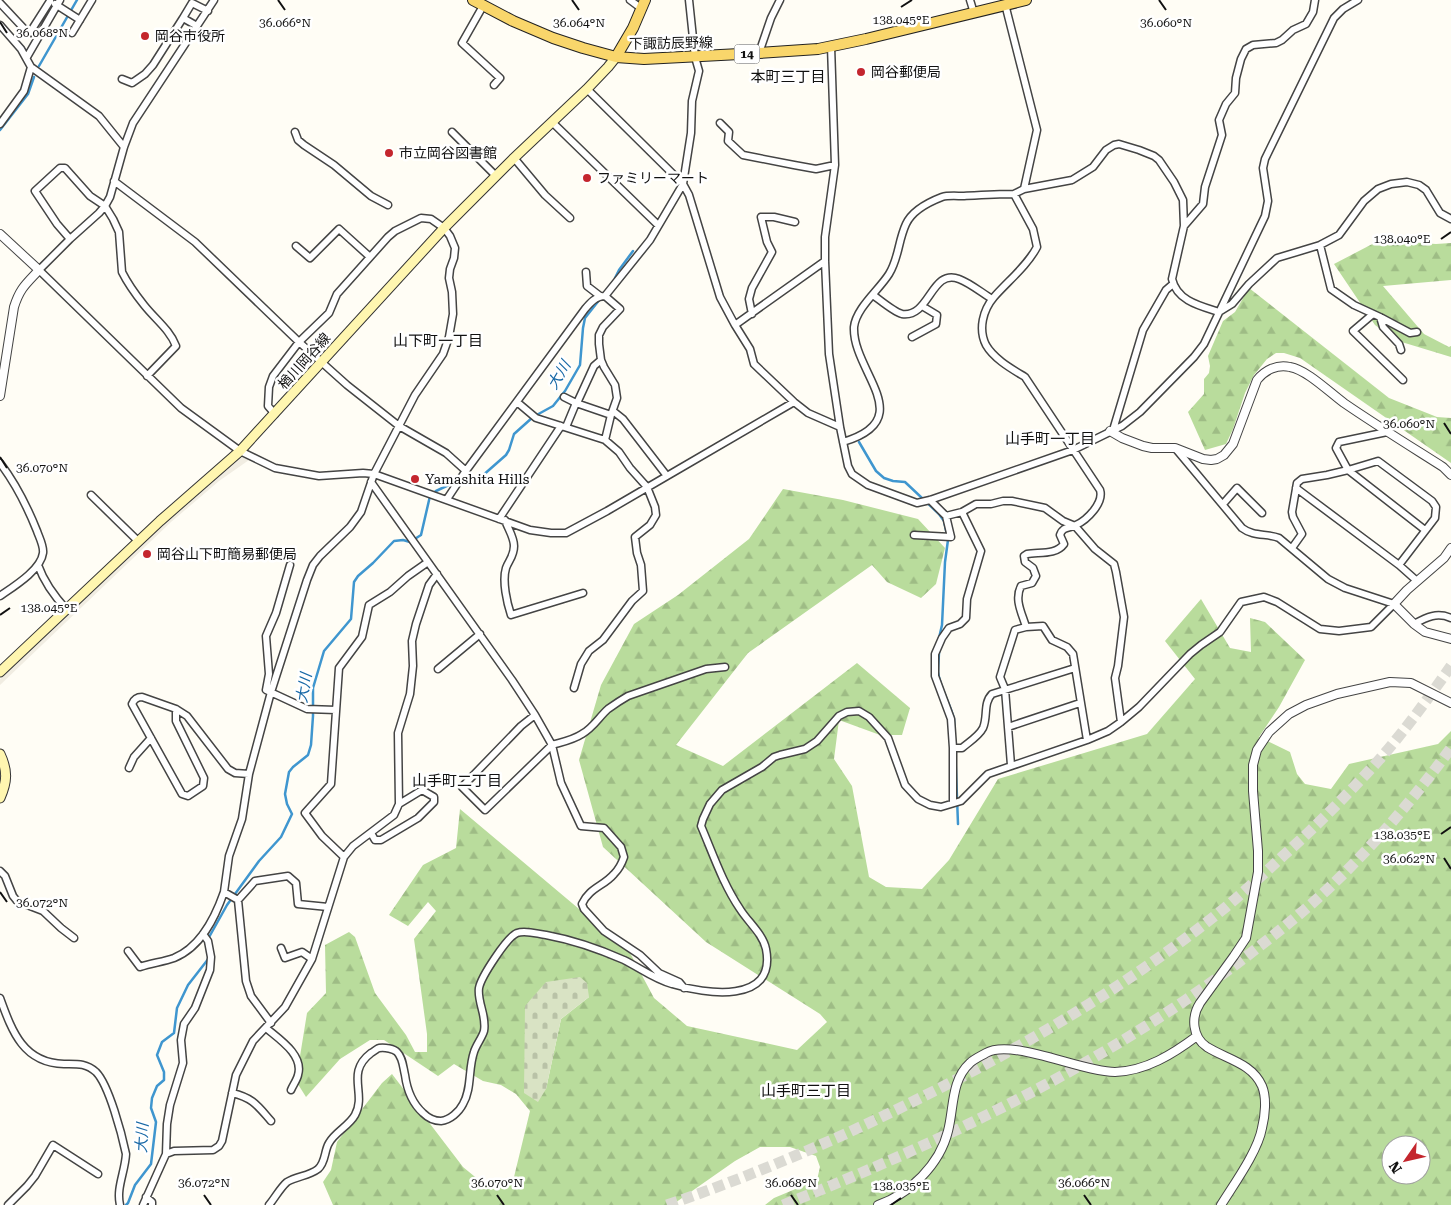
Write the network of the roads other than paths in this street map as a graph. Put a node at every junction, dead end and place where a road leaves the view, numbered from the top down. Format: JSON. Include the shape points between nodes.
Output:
{"nodes":[{"id":1,"x":49,"y":0,"type":"edge"},
{"id":2,"x":92,"y":0,"type":"edge"},
{"id":3,"x":214,"y":0,"type":"edge"},
{"id":4,"x":473,"y":0,"type":"edge"},
{"id":5,"x":630,"y":0,"type":"edge"},
{"id":6,"x":689,"y":0,"type":"edge"},
{"id":7,"x":780,"y":0,"type":"edge"},
{"id":8,"x":970,"y":0,"type":"edge"},
{"id":9,"x":1024,"y":0,"type":"edge"},
{"id":10,"x":1315,"y":0,"type":"edge"},
{"id":11,"x":1358,"y":0,"type":"edge"},
{"id":12,"x":193,"y":2,"type":"edge"},
{"id":13,"x":0,"y":3,"type":"edge"},
{"id":14,"x":59,"y":3,"type":"edge"},
{"id":15,"x":643,"y":4,"type":"edge"},
{"id":16,"x":1005,"y":4,"type":"junction"},
{"id":17,"x":483,"y":6,"type":"junction"},
{"id":18,"x":208,"y":11,"type":"junction"},
{"id":19,"x":974,"y":13,"type":"junction"},
{"id":20,"x":183,"y":18,"type":"junction"},
{"id":21,"x":80,"y":20,"type":"junction"},
{"id":22,"x":0,"y":25,"type":"edge"},
{"id":23,"x":197,"y":26,"type":"junction"},
{"id":24,"x":72,"y":33,"type":"dead end"},
{"id":25,"x":831,"y":46,"type":"junction"},
{"id":26,"x":759,"y":54,"type":"junction"},
{"id":27,"x":616,"y":56,"type":"junction"},
{"id":28,"x":27,"y":57,"type":"junction"},
{"id":29,"x":695,"y":57,"type":"junction"},
{"id":30,"x":31,"y":67,"type":"junction"},
{"id":31,"x":122,"y":80,"type":"dead end"},
{"id":32,"x":494,"y":85,"type":"dead end"},
{"id":33,"x":587,"y":89,"type":"junction"},
{"id":34,"x":552,"y":122,"type":"junction"},
{"id":35,"x":720,"y":123,"type":"dead end"},
{"id":36,"x":0,"y":124,"type":"edge"},
{"id":37,"x":294,"y":132,"type":"dead end"},
{"id":38,"x":452,"y":132,"type":"dead end"},
{"id":39,"x":124,"y":146,"type":"junction"},
{"id":40,"x":514,"y":158,"type":"junction"},
{"id":41,"x":835,"y":165,"type":"junction"},
{"id":42,"x":496,"y":176,"type":"junction"},
{"id":43,"x":114,"y":181,"type":"junction"},
{"id":44,"x":683,"y":184,"type":"junction"},
{"id":45,"x":1024,"y":189,"type":"junction"},
{"id":46,"x":1014,"y":194,"type":"junction"},
{"id":47,"x":388,"y":205,"type":"dead end"},
{"id":48,"x":105,"y":206,"type":"junction"},
{"id":49,"x":570,"y":218,"type":"dead end"},
{"id":50,"x":1451,"y":219,"type":"edge"},
{"id":51,"x":795,"y":222,"type":"dead end"},
{"id":52,"x":658,"y":226,"type":"junction"},
{"id":53,"x":1184,"y":226,"type":"junction"},
{"id":54,"x":444,"y":228,"type":"junction"},
{"id":55,"x":0,"y":234,"type":"edge"},
{"id":56,"x":70,"y":239,"type":"junction"},
{"id":57,"x":1320,"y":245,"type":"junction"},
{"id":58,"x":296,"y":246,"type":"dead end"},
{"id":59,"x":370,"y":257,"type":"junction"},
{"id":60,"x":824,"y":261,"type":"junction"},
{"id":61,"x":39,"y":270,"type":"junction"},
{"id":62,"x":586,"y":272,"type":"dead end"},
{"id":63,"x":1173,"y":284,"type":"junction"},
{"id":64,"x":873,"y":295,"type":"junction"},
{"id":65,"x":602,"y":296,"type":"junction"},
{"id":66,"x":992,"y":299,"type":"junction"},
{"id":67,"x":922,"y":306,"type":"junction"},
{"id":68,"x":1219,"y":312,"type":"junction"},
{"id":69,"x":752,"y":314,"type":"junction"},
{"id":70,"x":1376,"y":315,"type":"junction"},
{"id":71,"x":735,"y":325,"type":"junction"},
{"id":72,"x":1417,"y":332,"type":"dead end"},
{"id":73,"x":912,"y":337,"type":"dead end"},
{"id":74,"x":298,"y":342,"type":"junction"},
{"id":75,"x":1401,"y":350,"type":"dead end"},
{"id":76,"x":601,"y":360,"type":"junction"},
{"id":77,"x":321,"y":362,"type":"junction"},
{"id":78,"x":147,"y":376,"type":"junction"},
{"id":79,"x":1403,"y":380,"type":"dead end"},
{"id":80,"x":0,"y":396,"type":"edge"},
{"id":81,"x":564,"y":396,"type":"dead end"},
{"id":82,"x":517,"y":402,"type":"junction"},
{"id":83,"x":794,"y":402,"type":"junction"},
{"id":84,"x":577,"y":403,"type":"junction"},
{"id":85,"x":612,"y":413,"type":"junction"},
{"id":86,"x":275,"y":414,"type":"junction"},
{"id":87,"x":399,"y":426,"type":"junction"},
{"id":88,"x":563,"y":426,"type":"junction"},
{"id":89,"x":840,"y":427,"type":"junction"},
{"id":90,"x":1112,"y":431,"type":"junction"},
{"id":91,"x":1388,"y":432,"type":"junction"},
{"id":92,"x":605,"y":440,"type":"junction"},
{"id":93,"x":843,"y":442,"type":"junction"},
{"id":94,"x":1175,"y":448,"type":"junction"},
{"id":95,"x":1073,"y":450,"type":"junction"},
{"id":96,"x":240,"y":451,"type":"junction"},
{"id":97,"x":0,"y":462,"type":"edge"},
{"id":98,"x":1348,"y":470,"type":"junction"},
{"id":99,"x":466,"y":471,"type":"junction"},
{"id":100,"x":374,"y":474,"type":"junction"},
{"id":101,"x":1451,"y":475,"type":"edge"},
{"id":102,"x":667,"y":476,"type":"junction"},
{"id":103,"x":371,"y":482,"type":"junction"},
{"id":104,"x":646,"y":487,"type":"junction"},
{"id":105,"x":1296,"y":488,"type":"junction"},
{"id":106,"x":91,"y":495,"type":"dead end"},
{"id":107,"x":447,"y":499,"type":"junction"},
{"id":108,"x":930,"y":500,"type":"junction"},
{"id":109,"x":1223,"y":504,"type":"junction"},
{"id":110,"x":962,"y":512,"type":"junction"},
{"id":111,"x":1262,"y":513,"type":"dead end"},
{"id":112,"x":946,"y":516,"type":"junction"},
{"id":113,"x":502,"y":520,"type":"junction"},
{"id":114,"x":1075,"y":526,"type":"junction"},
{"id":115,"x":1426,"y":530,"type":"junction"},
{"id":116,"x":914,"y":535,"type":"dead end"},
{"id":117,"x":138,"y":541,"type":"junction"},
{"id":118,"x":1292,"y":548,"type":"junction"},
{"id":119,"x":1451,"y":548,"type":"edge"},
{"id":120,"x":428,"y":562,"type":"junction"},
{"id":121,"x":38,"y":565,"type":"junction"},
{"id":122,"x":290,"y":565,"type":"dead end"},
{"id":123,"x":1399,"y":565,"type":"junction"},
{"id":124,"x":437,"y":574,"type":"junction"},
{"id":125,"x":1417,"y":581,"type":"junction"},
{"id":126,"x":583,"y":593,"type":"dead end"},
{"id":127,"x":0,"y":596,"type":"edge"},
{"id":128,"x":1394,"y":604,"type":"junction"},
{"id":129,"x":66,"y":610,"type":"junction"},
{"id":130,"x":1451,"y":618,"type":"edge"},
{"id":131,"x":1414,"y":624,"type":"junction"},
{"id":132,"x":1026,"y":627,"type":"junction"},
{"id":133,"x":480,"y":634,"type":"junction"},
{"id":134,"x":1451,"y":638,"type":"edge"},
{"id":135,"x":725,"y":667,"type":"dead end"},
{"id":136,"x":438,"y":668,"type":"dead end"},
{"id":137,"x":1075,"y":668,"type":"junction"},
{"id":138,"x":0,"y":672,"type":"edge"},
{"id":139,"x":574,"y":688,"type":"dead end"},
{"id":140,"x":1005,"y":689,"type":"junction"},
{"id":141,"x":271,"y":692,"type":"junction"},
{"id":142,"x":1451,"y":702,"type":"edge"},
{"id":143,"x":1080,"y":704,"type":"junction"},
{"id":144,"x":176,"y":709,"type":"junction"},
{"id":145,"x":336,"y":710,"type":"junction"},
{"id":146,"x":535,"y":715,"type":"junction"},
{"id":147,"x":1121,"y":722,"type":"junction"},
{"id":148,"x":1008,"y":727,"type":"junction"},
{"id":149,"x":151,"y":738,"type":"junction"},
{"id":150,"x":1087,"y":740,"type":"junction"},
{"id":151,"x":552,"y":745,"type":"junction"},
{"id":152,"x":953,"y":748,"type":"junction"},
{"id":153,"x":0,"y":754,"type":"edge"},
{"id":154,"x":1011,"y":765,"type":"junction"},
{"id":155,"x":129,"y":768,"type":"dead end"},
{"id":156,"x":249,"y":774,"type":"junction"},
{"id":157,"x":0,"y":798,"type":"edge"},
{"id":158,"x":953,"y":803,"type":"junction"},
{"id":159,"x":399,"y":804,"type":"junction"},
{"id":160,"x":371,"y":833,"type":"junction"},
{"id":161,"x":344,"y":857,"type":"junction"},
{"id":162,"x":0,"y":871,"type":"edge"},
{"id":163,"x":224,"y":892,"type":"junction"},
{"id":164,"x":238,"y":900,"type":"junction"},
{"id":165,"x":328,"y":907,"type":"junction"},
{"id":166,"x":203,"y":934,"type":"junction"},
{"id":167,"x":74,"y":938,"type":"dead end"},
{"id":168,"x":281,"y":948,"type":"dead end"},
{"id":169,"x":128,"y":951,"type":"dead end"},
{"id":170,"x":312,"y":959,"type":"junction"},
{"id":171,"x":684,"y":988,"type":"junction"},
{"id":172,"x":0,"y":998,"type":"edge"},
{"id":173,"x":268,"y":1025,"type":"junction"},
{"id":174,"x":1197,"y":1036,"type":"junction"},
{"id":175,"x":291,"y":1090,"type":"dead end"},
{"id":176,"x":232,"y":1093,"type":"junction"},
{"id":177,"x":271,"y":1121,"type":"dead end"},
{"id":178,"x":166,"y":1154,"type":"junction"},
{"id":179,"x":98,"y":1174,"type":"dead end"},
{"id":180,"x":146,"y":1197,"type":"junction"},
{"id":181,"x":8,"y":1205,"type":"edge"},
{"id":182,"x":120,"y":1205,"type":"edge"},
{"id":183,"x":143,"y":1205,"type":"edge"},
{"id":184,"x":152,"y":1205,"type":"edge"},
{"id":185,"x":269,"y":1205,"type":"edge"},
{"id":186,"x":878,"y":1205,"type":"edge"},
{"id":187,"x":1221,"y":1205,"type":"edge"}],
"edges":[{"from":1,"to":13,"type":"street","via":[[29,34]]},
{"from":1,"to":14,"type":"street"},
{"from":2,"to":21,"type":"street"},
{"from":3,"to":18,"type":"street"},
{"from":4,"to":17,"type":"main road","name":"下諏訪辰野線","number":"14"},
{"from":5,"to":15,"type":"street"},
{"from":6,"to":29,"type":"street"},
{"from":7,"to":26,"type":"street"},
{"from":8,"to":19,"type":"street"},
{"from":9,"to":16,"type":"main road","name":"下諏訪辰野線","number":"14"},
{"from":10,"to":53,"type":"street","via":[[1306,24],[1276,43],[1253,45],[1246,49],[1241,58],[1235,93],[1219,120],[1222,136],[1205,187],[1203,204]]},
{"from":11,"to":68,"type":"street","via":[[1334,18],[1265,159],[1263,168],[1268,201],[1265,216]]},
{"from":12,"to":18,"type":"street"},
{"from":12,"to":20,"type":"street"},
{"from":14,"to":21,"type":"street"},
{"from":14,"to":28,"type":"street"},
{"from":15,"to":27,"type":"main road"},
{"from":16,"to":19,"type":"main road","name":"下諏訪辰野線","number":"14"},
{"from":16,"to":45,"type":"street","via":[[1037,130]]},
{"from":17,"to":27,"type":"main road","name":"下諏訪辰野線","number":"14","via":[[554,38]]},
{"from":17,"to":32,"type":"street","via":[[462,43],[500,78]]},
{"from":18,"to":23,"type":"street"},
{"from":19,"to":25,"type":"main road","name":"下諏訪辰野線","number":"14"},
{"from":20,"to":23,"type":"street"},
{"from":20,"to":31,"type":"street","via":[[145,74],[132,83]]},
{"from":21,"to":24,"type":"street"},
{"from":22,"to":28,"type":"street"},
{"from":23,"to":39,"type":"street","via":[[133,123]]},
{"from":25,"to":26,"type":"main road","name":"下諏訪辰野線","number":"14"},
{"from":25,"to":41,"type":"street"},
{"from":26,"to":29,"type":"main road","name":"下諏訪辰野線","number":"14"},
{"from":27,"to":29,"type":"main road","name":"下諏訪辰野線","number":"14","via":[[644,59]]},
{"from":27,"to":33,"type":"main road","name":"楢川岡谷線"},
{"from":28,"to":30,"type":"street"},
{"from":29,"to":44,"type":"street","via":[[699,71],[692,101]]},
{"from":30,"to":36,"type":"street","via":[[24,92]]},
{"from":30,"to":39,"type":"street","via":[[99,116]]},
{"from":33,"to":34,"type":"main road","name":"楢川岡谷線"},
{"from":33,"to":44,"type":"street"},
{"from":34,"to":40,"type":"main road","name":"楢川岡谷線"},
{"from":34,"to":52,"type":"street"},
{"from":35,"to":41,"type":"street","via":[[729,132],[728,142],[743,154],[816,169]]},
{"from":37,"to":47,"type":"street","via":[[304,146]]},
{"from":38,"to":42,"type":"street"},
{"from":39,"to":43,"type":"street"},
{"from":40,"to":42,"type":"main road","name":"楢川岡谷線"},
{"from":40,"to":49,"type":"street","via":[[545,195]]},
{"from":41,"to":60,"type":"street"},
{"from":42,"to":54,"type":"main road","name":"楢川岡谷線"},
{"from":43,"to":48,"type":"street"},
{"from":43,"to":74,"type":"street","via":[[195,242]]},
{"from":44,"to":52,"type":"street"},
{"from":44,"to":71,"type":"street","via":[[720,297]]},
{"from":45,"to":46,"type":"street"},
{"from":45,"to":53,"type":"street","via":[[1072,180],[1093,167],[1106,150],[1119,144],[1159,160],[1183,200]]},
{"from":46,"to":64,"type":"street","via":[[943,196],[917,211],[901,237],[896,260]]},
{"from":46,"to":66,"type":"street","via":[[1033,229],[1037,247]]},
{"from":48,"to":56,"type":"street"},
{"from":48,"to":56,"type":"street","via":[[90,196],[65,168],[60,168],[35,191]]},
{"from":48,"to":78,"type":"street","via":[[119,232],[125,278],[176,346]]},
{"from":50,"to":57,"type":"street","via":[[1440,213],[1426,190],[1419,185],[1407,182],[1390,184],[1364,201],[1339,235]]},
{"from":51,"to":69,"type":"street","via":[[761,217],[766,242],[772,252],[752,288],[749,299]]},
{"from":52,"to":65,"type":"street"},
{"from":53,"to":63,"type":"street"},
{"from":54,"to":59,"type":"street","via":[[431,219],[421,218],[395,231]]},
{"from":54,"to":77,"type":"main road","name":"楢川岡谷線"},
{"from":54,"to":87,"type":"street","via":[[455,248],[449,278],[453,314],[448,337],[443,354]]},
{"from":55,"to":61,"type":"street"},
{"from":56,"to":61,"type":"street"},
{"from":57,"to":68,"type":"street","via":[[1277,258],[1232,304]]},
{"from":57,"to":70,"type":"street","via":[[1331,289]]},
{"from":58,"to":59,"type":"street","via":[[310,258],[338,229]]},
{"from":59,"to":74,"type":"street","via":[[337,294],[329,313]]},
{"from":60,"to":69,"type":"street"},
{"from":60,"to":89,"type":"street","via":[[829,354]]},
{"from":61,"to":78,"type":"street"},
{"from":61,"to":80,"type":"street","via":[[18,294]]},
{"from":62,"to":65,"type":"street","via":[[588,286]]},
{"from":63,"to":68,"type":"street","via":[[1178,293],[1194,304]]},
{"from":63,"to":90,"type":"street","via":[[1166,290],[1143,330]]},
{"from":64,"to":67,"type":"street","via":[[900,314],[909,314]]},
{"from":64,"to":93,"type":"street","via":[[859,313],[854,326],[855,341],[880,401],[879,414],[869,431]]},
{"from":65,"to":76,"type":"street","via":[[620,310],[600,335]]},
{"from":65,"to":82,"type":"street","via":[[585,309]]},
{"from":66,"to":67,"type":"street","via":[[959,278],[949,277],[940,281]]},
{"from":66,"to":95,"type":"street","via":[[984,314],[982,329],[986,345],[1002,362],[1025,377]]},
{"from":67,"to":73,"type":"street","via":[[937,316],[936,324]]},
{"from":68,"to":90,"type":"street","via":[[1194,357],[1140,412]]},
{"from":69,"to":71,"type":"street"},
{"from":70,"to":72,"type":"street","via":[[1410,333]]},
{"from":70,"to":75,"type":"street"},
{"from":70,"to":79,"type":"street","via":[[1353,330]]},
{"from":71,"to":83,"type":"street","via":[[750,349],[754,364]]},
{"from":74,"to":77,"type":"street"},
{"from":74,"to":86,"type":"street","via":[[273,376],[269,387],[268,406]]},
{"from":76,"to":84,"type":"street","via":[[594,366]]},
{"from":76,"to":85,"type":"street","via":[[615,385],[617,398]]},
{"from":77,"to":86,"type":"main road","name":"楢川岡谷線"},
{"from":77,"to":87,"type":"street"},
{"from":78,"to":96,"type":"street","via":[[181,408]]},
{"from":81,"to":84,"type":"street"},
{"from":82,"to":88,"type":"street","via":[[536,418]]},
{"from":82,"to":99,"type":"street"},
{"from":83,"to":89,"type":"street","via":[[808,414]]},
{"from":83,"to":102,"type":"street"},
{"from":84,"to":85,"type":"street"},
{"from":84,"to":88,"type":"street"},
{"from":85,"to":92,"type":"street"},
{"from":85,"to":102,"type":"street","via":[[623,419]]},
{"from":86,"to":96,"type":"main road","name":"楢川岡谷線"},
{"from":87,"to":99,"type":"street","via":[[446,453]]},
{"from":87,"to":100,"type":"street"},
{"from":88,"to":92,"type":"street"},
{"from":88,"to":113,"type":"street"},
{"from":89,"to":93,"type":"street"},
{"from":90,"to":94,"type":"street","via":[[1143,446]]},
{"from":90,"to":95,"type":"street"},
{"from":91,"to":94,"type":"street","via":[[1302,371],[1283,366],[1268,370],[1257,380],[1233,444],[1224,455],[1207,460]]},
{"from":91,"to":98,"type":"street","via":[[1339,442],[1336,448]]},
{"from":91,"to":101,"type":"street"},
{"from":92,"to":104,"type":"street","via":[[619,452]]},
{"from":93,"to":108,"type":"street","via":[[848,466],[860,480],[917,503]]},
{"from":94,"to":109,"type":"street"},
{"from":95,"to":108,"type":"street"},
{"from":95,"to":114,"type":"street","via":[[1102,494],[1093,511]]},
{"from":96,"to":100,"type":"street","via":[[275,468],[319,476]]},
{"from":96,"to":117,"type":"main road","name":"楢川岡谷線"},
{"from":97,"to":121,"type":"street","via":[[20,493],[41,542],[43,553]]},
{"from":98,"to":105,"type":"street","via":[[1302,479]]},
{"from":98,"to":115,"type":"street"},
{"from":98,"to":115,"type":"street","via":[[1378,461],[1432,501],[1436,506],[1435,518]]},
{"from":99,"to":107,"type":"street"},
{"from":100,"to":103,"type":"street"},
{"from":100,"to":107,"type":"street"},
{"from":102,"to":104,"type":"street"},
{"from":103,"to":120,"type":"street"},
{"from":103,"to":141,"type":"street","via":[[361,512],[313,565]]},
{"from":104,"to":113,"type":"street","via":[[566,532],[551,534]]},
{"from":104,"to":139,"type":"street","via":[[656,507],[656,515],[650,525],[635,537],[643,591],[604,640],[589,652],[581,664]]},
{"from":105,"to":118,"type":"street","via":[[1292,512],[1302,534]]},
{"from":105,"to":123,"type":"street"},
{"from":106,"to":117,"type":"street"},
{"from":107,"to":113,"type":"street"},
{"from":108,"to":112,"type":"street"},
{"from":109,"to":111,"type":"street","via":[[1237,488]]},
{"from":109,"to":118,"type":"street","via":[[1249,533],[1272,535]]},
{"from":110,"to":112,"type":"street"},
{"from":110,"to":114,"type":"street","via":[[976,504],[1012,501],[1045,508]]},
{"from":110,"to":152,"type":"street","via":[[981,552],[967,599],[966,618],[949,628],[935,654],[935,676],[951,719]]},
{"from":112,"to":116,"type":"street","via":[[951,537]]},
{"from":113,"to":126,"type":"street","via":[[514,546],[505,571],[511,615]]},
{"from":114,"to":132,"type":"street","via":[[1061,532],[1064,544],[1057,550],[1024,556],[1036,576],[1032,583],[1021,586],[1018,591],[1018,603]]},
{"from":114,"to":147,"type":"street","via":[[1095,549],[1114,564],[1116,572],[1124,617],[1115,678]]},
{"from":115,"to":123,"type":"street"},
{"from":117,"to":129,"type":"main road","name":"楢川岡谷線"},
{"from":118,"to":128,"type":"street","via":[[1328,579]]},
{"from":119,"to":125,"type":"street"},
{"from":120,"to":124,"type":"street"},
{"from":120,"to":145,"type":"street","via":[[369,605],[362,637],[339,668]]},
{"from":121,"to":127,"type":"street"},
{"from":121,"to":129,"type":"street","via":[[41,575]]},
{"from":122,"to":141,"type":"street","via":[[266,636],[269,674],[266,690]]},
{"from":123,"to":125,"type":"street"},
{"from":124,"to":133,"type":"street"},
{"from":124,"to":159,"type":"street","via":[[429,585],[412,641],[410,694],[398,733]]},
{"from":125,"to":128,"type":"street"},
{"from":128,"to":131,"type":"street"},
{"from":128,"to":147,"type":"street","via":[[1371,626],[1338,631],[1320,629],[1264,597],[1241,602],[1220,632],[1201,644],[1140,707]]},
{"from":129,"to":138,"type":"main road","name":"楢川岡谷線"},
{"from":130,"to":131,"type":"street","via":[[1437,615]]},
{"from":131,"to":134,"type":"street","via":[[1425,632]]},
{"from":132,"to":137,"type":"street","via":[[1042,626],[1052,640],[1073,654]]},
{"from":132,"to":140,"type":"street","via":[[1015,630],[1000,677]]},
{"from":133,"to":136,"type":"street"},
{"from":133,"to":146,"type":"street"},
{"from":135,"to":151,"type":"street","via":[[706,670],[628,696],[607,710],[582,734]]},
{"from":137,"to":140,"type":"street"},
{"from":137,"to":143,"type":"street"},
{"from":140,"to":148,"type":"street"},
{"from":140,"to":152,"type":"street","via":[[988,698],[982,731],[962,748]]},
{"from":141,"to":145,"type":"street","via":[[307,710]]},
{"from":141,"to":156,"type":"street"},
{"from":142,"to":174,"type":"street","via":[[1411,683],[1390,682],[1306,705],[1282,719],[1265,737],[1257,750],[1252,770],[1258,872],[1249,922],[1244,943],[1197,1007],[1194,1023]]},
{"from":143,"to":148,"type":"street"},
{"from":143,"to":150,"type":"street"},
{"from":144,"to":149,"type":"street","via":[[142,697],[133,701]]},
{"from":144,"to":149,"type":"street","via":[[176,721],[204,778],[203,786],[188,796],[182,794]]},
{"from":144,"to":156,"type":"street","via":[[187,716],[228,769]]},
{"from":145,"to":161,"type":"street","via":[[331,784],[305,813],[322,836]]},
{"from":146,"to":151,"type":"street"},
{"from":146,"to":151,"type":"street","via":[[462,787],[485,810]]},
{"from":147,"to":150,"type":"street"},
{"from":148,"to":154,"type":"street"},
{"from":149,"to":155,"type":"street"},
{"from":150,"to":154,"type":"street"},
{"from":151,"to":171,"type":"street","via":[[561,782],[581,826],[604,828],[621,847],[624,857],[614,876],[586,895],[582,904],[584,909],[604,931]]},
{"from":152,"to":158,"type":"street"},
{"from":153,"to":157,"type":"main road","via":[[6,772]]},
{"from":154,"to":158,"type":"street","via":[[988,774],[960,801]]},
{"from":156,"to":163,"type":"street","via":[[242,819],[229,856]]},
{"from":158,"to":171,"type":"street","via":[[941,807],[918,799],[906,785],[888,738],[859,711],[839,716],[805,749],[780,755],[722,790],[710,804],[702,826],[726,884],[766,946],[766,973],[751,988],[738,991]]},
{"from":159,"to":160,"type":"street","via":[[394,815]]},
{"from":159,"to":160,"type":"street","via":[[422,790],[434,797],[434,802],[418,818],[381,840],[375,840]]},
{"from":160,"to":161,"type":"street"},
{"from":161,"to":165,"type":"street"},
{"from":162,"to":167,"type":"street","via":[[17,901],[43,911]]},
{"from":163,"to":164,"type":"street"},
{"from":163,"to":166,"type":"street"},
{"from":164,"to":165,"type":"street","via":[[255,881],[288,876],[296,883],[298,904]]},
{"from":164,"to":173,"type":"street","via":[[246,981]]},
{"from":165,"to":170,"type":"street"},
{"from":166,"to":169,"type":"street","via":[[191,947],[173,958],[140,967]]},
{"from":166,"to":178,"type":"street","via":[[208,942],[210,970],[195,1008],[184,1024],[181,1040],[183,1063],[170,1105]]},
{"from":168,"to":170,"type":"street","via":[[285,958],[302,952]]},
{"from":170,"to":173,"type":"street","via":[[285,1007]]},
{"from":171,"to":185,"type":"street","via":[[576,941],[518,933],[508,940],[482,979],[479,989],[484,1032],[474,1052],[467,1097],[457,1112],[440,1121],[423,1113],[414,1103],[397,1051],[379,1048],[365,1058],[358,1069],[357,1111],[329,1142],[321,1167],[288,1182]]},
{"from":172,"to":182,"type":"street","via":[[14,1033],[26,1049],[53,1063],[84,1064],[102,1080],[126,1154],[119,1187]]},
{"from":173,"to":175,"type":"street","via":[[295,1054],[299,1071]]},
{"from":173,"to":176,"type":"street","via":[[246,1052]]},
{"from":174,"to":186,"type":"street","via":[[1155,1062],[1116,1072],[1088,1069],[1007,1049],[988,1052],[970,1063],[956,1084],[948,1131],[935,1159],[905,1191]]},
{"from":174,"to":187,"type":"street","via":[[1207,1047],[1253,1072],[1262,1086],[1264,1098],[1264,1118],[1258,1142]]},
{"from":176,"to":177,"type":"street","via":[[255,1102]]},
{"from":176,"to":178,"type":"street","via":[[219,1146],[213,1150]]},
{"from":178,"to":180,"type":"street"},
{"from":179,"to":181,"type":"street","via":[[53,1145],[35,1176]]},
{"from":180,"to":183,"type":"street"},
{"from":180,"to":184,"type":"street"}]}
